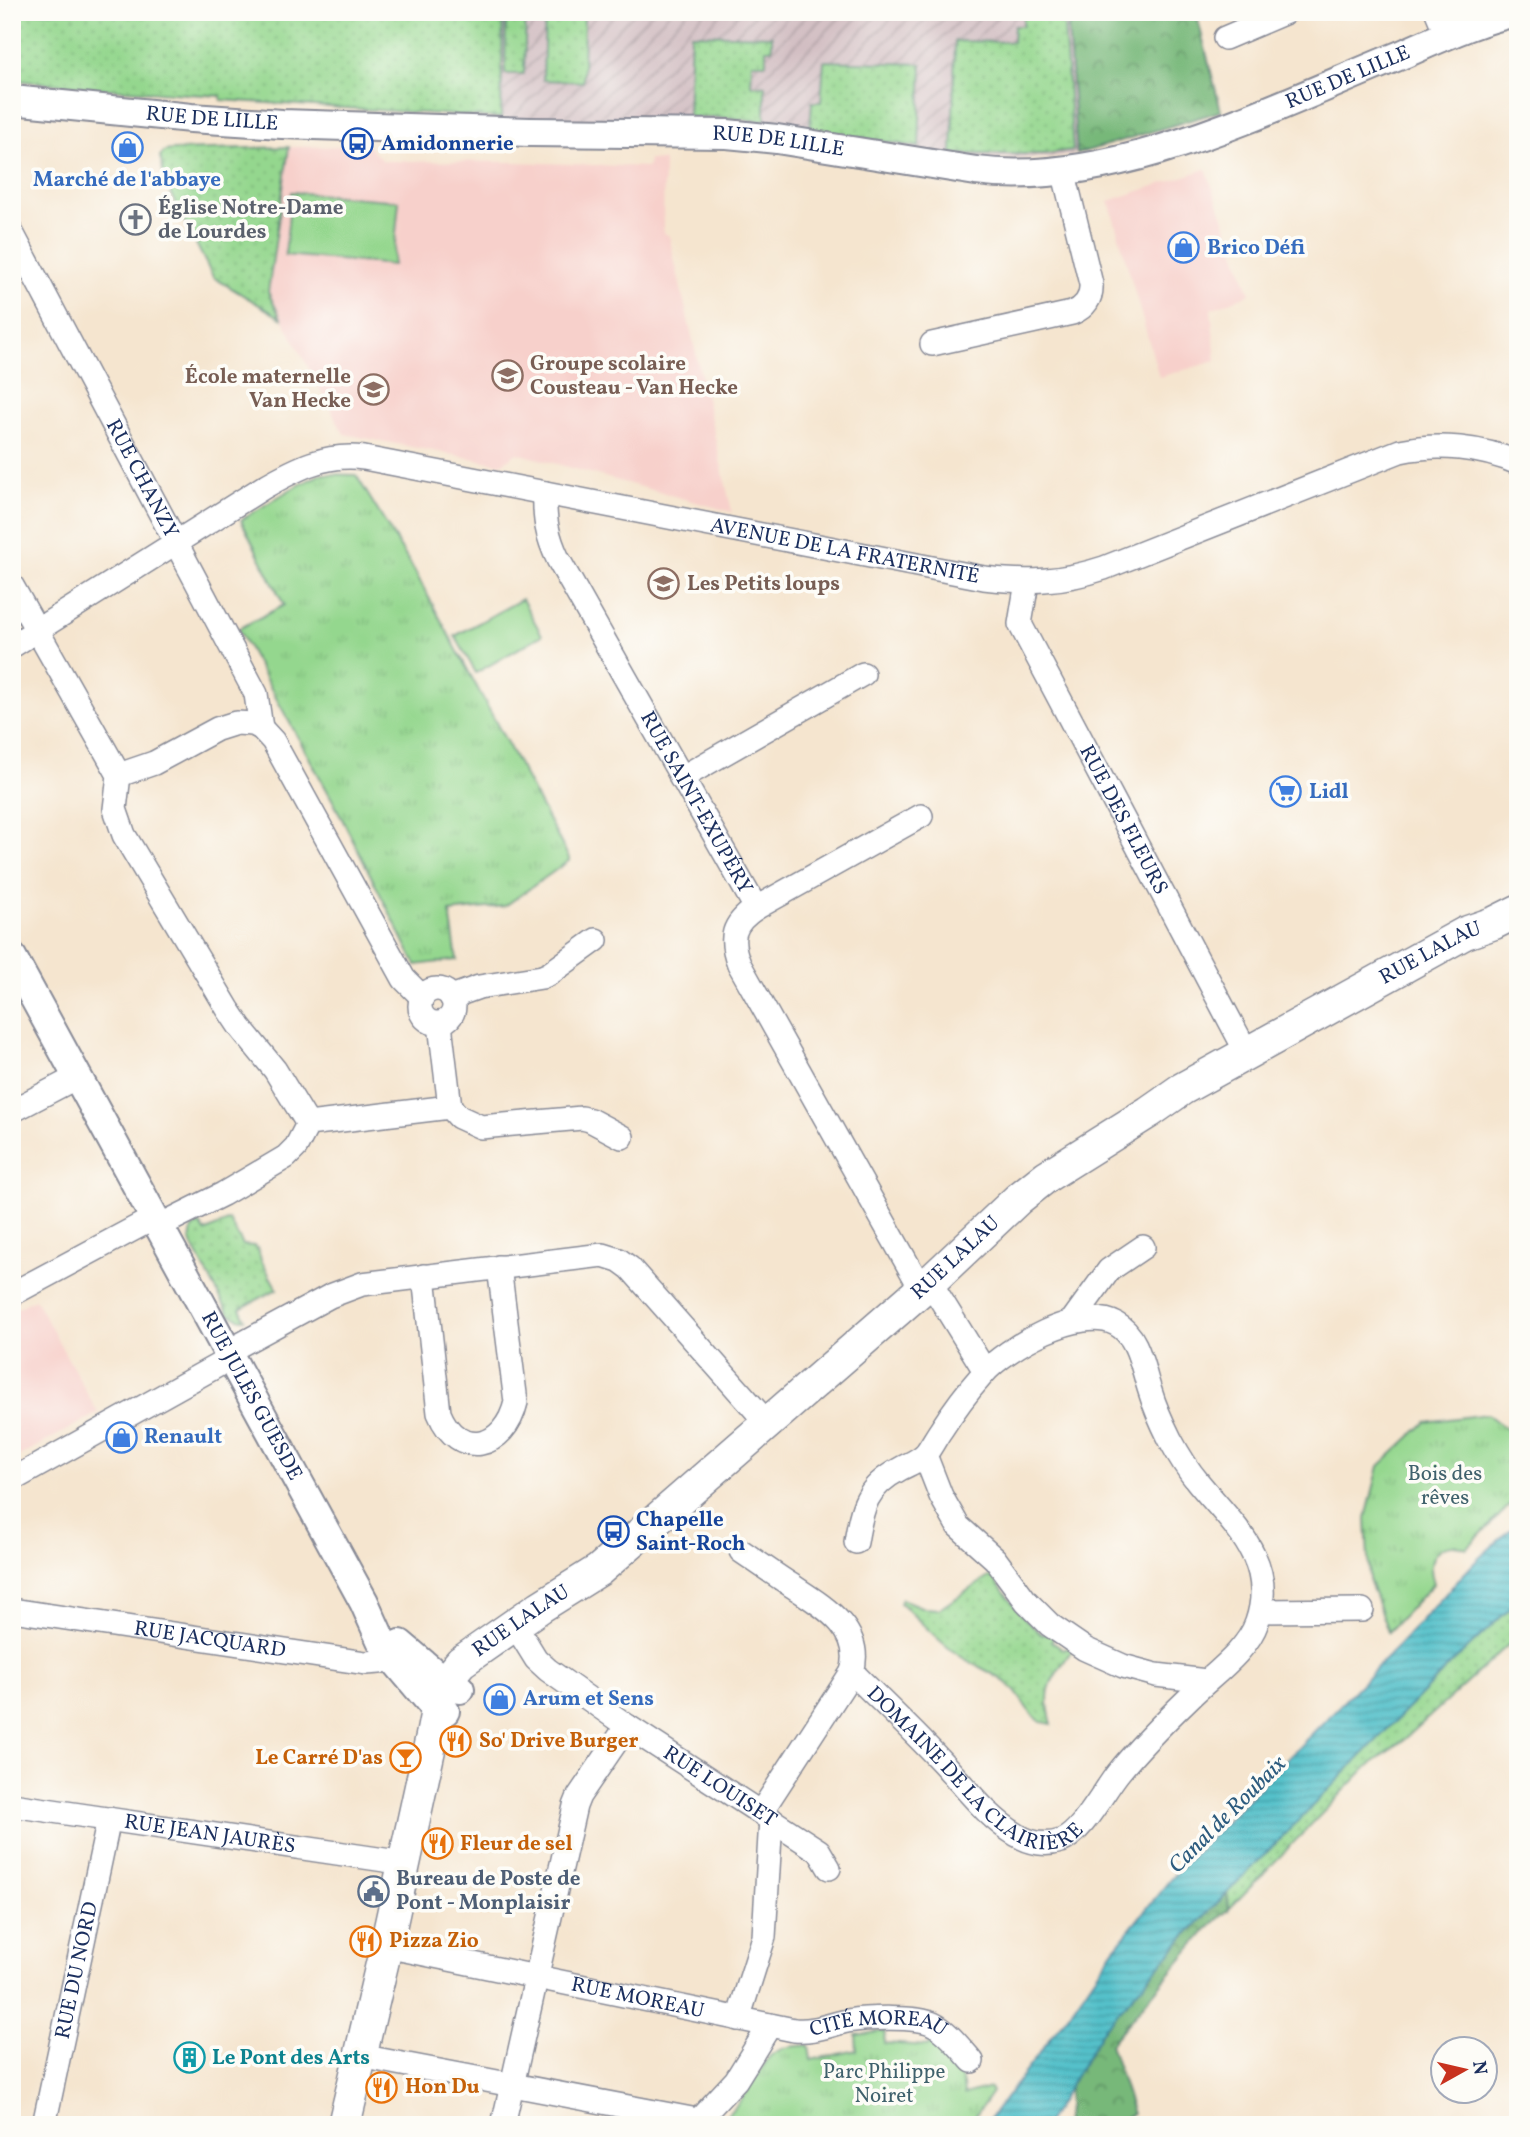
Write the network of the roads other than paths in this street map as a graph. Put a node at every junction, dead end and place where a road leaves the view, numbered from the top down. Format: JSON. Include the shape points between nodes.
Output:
{"nodes":[{"id":1,"x":1286,"y":12,"type":"edge"},
{"id":2,"x":1516,"y":12,"type":"edge"},
{"id":3,"x":1442,"y":24,"type":"edge"},
{"id":4,"x":1225,"y":38,"type":"dead end"},
{"id":5,"x":12,"y":100,"type":"edge"},
{"id":6,"x":1063,"y":170,"type":"junction"},
{"id":7,"x":12,"y":233,"type":"edge"},
{"id":8,"x":932,"y":344,"type":"dead end"},
{"id":9,"x":1518,"y":463,"type":"edge"},
{"id":10,"x":545,"y":493,"type":"junction"},
{"id":11,"x":177,"y":543,"type":"junction"},
{"id":12,"x":1027,"y":582,"type":"junction"},
{"id":13,"x":12,"y":586,"type":"edge"},
{"id":14,"x":37,"y":631,"type":"junction"},
{"id":15,"x":12,"y":646,"type":"edge"},
{"id":16,"x":863,"y":674,"type":"dead end"},
{"id":17,"x":261,"y":728,"type":"junction"},
{"id":18,"x":119,"y":775,"type":"junction"},
{"id":19,"x":681,"y":778,"type":"junction"},
{"id":20,"x":921,"y":816,"type":"dead end"},
{"id":21,"x":756,"y":908,"type":"junction"},
{"id":22,"x":1518,"y":911,"type":"edge"},
{"id":23,"x":596,"y":940,"type":"dead end"},
{"id":24,"x":12,"y":957,"type":"edge"},
{"id":25,"x":422,"y":997,"type":"junction"},
{"id":26,"x":452,"y":997,"type":"junction"},
{"id":27,"x":440,"y":1024,"type":"junction"},
{"id":28,"x":1247,"y":1053,"type":"junction"},
{"id":29,"x":77,"y":1077,"type":"junction"},
{"id":30,"x":450,"y":1107,"type":"junction"},
{"id":31,"x":12,"y":1111,"type":"edge"},
{"id":32,"x":308,"y":1124,"type":"junction"},
{"id":33,"x":622,"y":1137,"type":"dead end"},
{"id":34,"x":156,"y":1222,"type":"junction"},
{"id":35,"x":1143,"y":1247,"type":"dead end"},
{"id":36,"x":499,"y":1267,"type":"junction"},
{"id":37,"x":424,"y":1276,"type":"junction"},
{"id":38,"x":926,"y":1286,"type":"junction"},
{"id":39,"x":12,"y":1294,"type":"edge"},
{"id":40,"x":1072,"y":1321,"type":"junction"},
{"id":41,"x":229,"y":1355,"type":"junction"},
{"id":42,"x":985,"y":1371,"type":"junction"},
{"id":43,"x":768,"y":1424,"type":"junction"},
{"id":44,"x":925,"y":1455,"type":"junction"},
{"id":45,"x":12,"y":1480,"type":"edge"},
{"id":46,"x":856,"y":1542,"type":"dead end"},
{"id":47,"x":741,"y":1551,"type":"dead end"},
{"id":48,"x":12,"y":1610,"type":"edge"},
{"id":49,"x":1362,"y":1610,"type":"dead end"},
{"id":50,"x":1261,"y":1611,"type":"junction"},
{"id":51,"x":518,"y":1631,"type":"junction"},
{"id":52,"x":398,"y":1653,"type":"junction"},
{"id":53,"x":852,"y":1672,"type":"junction"},
{"id":54,"x":1206,"y":1681,"type":"junction"},
{"id":55,"x":444,"y":1704,"type":"junction"},
{"id":56,"x":627,"y":1726,"type":"junction"},
{"id":57,"x":13,"y":1810,"type":"edge"},
{"id":58,"x":766,"y":1815,"type":"junction"},
{"id":59,"x":109,"y":1819,"type":"junction"},
{"id":60,"x":405,"y":1863,"type":"junction"},
{"id":61,"x":829,"y":1868,"type":"dead end"},
{"id":62,"x":386,"y":1946,"type":"junction"},
{"id":63,"x":536,"y":1976,"type":"junction"},
{"id":64,"x":738,"y":2019,"type":"junction"},
{"id":65,"x":770,"y":2025,"type":"junction"},
{"id":66,"x":360,"y":2056,"type":"junction"},
{"id":67,"x":972,"y":2061,"type":"dead end"},
{"id":68,"x":512,"y":2084,"type":"junction"},
{"id":69,"x":695,"y":2122,"type":"edge"},
{"id":70,"x":44,"y":2125,"type":"edge"},
{"id":71,"x":344,"y":2125,"type":"edge"},
{"id":72,"x":503,"y":2125,"type":"edge"}],
"edges":[{"from":1,"to":4,"type":"street"},
{"from":2,"to":3,"type":"street","name":"RUE DE LILLE","via":[[1490,20]]},
{"from":3,"to":6,"type":"street","name":"RUE DE LILLE","via":[[1217,130],[1126,159]]},
{"from":5,"to":6,"type":"street","name":"RUE DE LILLE","via":[[282,124],[735,134],[993,173]]},
{"from":6,"to":8,"type":"street","via":[[1091,284],[1085,304],[1072,313]]},
{"from":7,"to":11,"type":"street","name":"RUE CHANZY"},
{"from":9,"to":12,"type":"street","name":"AVENUE DE LA FRATERNITÉ","via":[[1454,448],[1400,451],[1104,568]]},
{"from":10,"to":11,"type":"street","name":"AVENUE DE LA FRATERNITÉ","via":[[365,458],[332,457],[283,475]]},
{"from":10,"to":12,"type":"street","name":"AVENUE DE LA FRATERNITÉ","via":[[984,578]]},
{"from":10,"to":19,"type":"street","name":"RUE SAINT-EXUPÉRY","via":[[544,517],[552,546]]},
{"from":11,"to":14,"type":"street","name":"AVENUE DE LA FRATERNITÉ"},
{"from":11,"to":17,"type":"street","name":"RUE CHANZY","via":[[256,694]]},
{"from":12,"to":28,"type":"street","name":"RUE DES FLEURS","via":[[1020,624]]},
{"from":13,"to":14,"type":"street"},
{"from":14,"to":15,"type":"street","name":"AVENUE DE LA FRATERNITÉ"},
{"from":14,"to":18,"type":"street"},
{"from":16,"to":19,"type":"street"},
{"from":17,"to":18,"type":"street","via":[[244,723],[226,725],[154,763]]},
{"from":17,"to":25,"type":"street","via":[[274,741],[404,979]]},
{"from":18,"to":32,"type":"street","via":[[115,809],[124,835],[228,1009],[275,1070]]},
{"from":19,"to":21,"type":"street","name":"RUE SAINT-EXUPÉRY"},
{"from":20,"to":21,"type":"street"},
{"from":21,"to":38,"type":"street","name":"RUE SAINT-EXUPÉRY","via":[[735,929],[733,945],[739,964]]},
{"from":22,"to":28,"type":"main road","name":"RUE LALAU","via":[[1459,936]]},
{"from":23,"to":26,"type":"street","via":[[542,977],[479,986]]},
{"from":24,"to":29,"type":"street","name":"RUE JULES GUESDE"},
{"from":25,"to":26,"type":"street","via":[[439,989]]},
{"from":25,"to":27,"type":"street","via":[[422,1016]]},
{"from":26,"to":27,"type":"street","via":[[453,1013]]},
{"from":27,"to":30,"type":"street"},
{"from":28,"to":38,"type":"main road","name":"RUE LALAU","via":[[1047,1176]]},
{"from":29,"to":31,"type":"street"},
{"from":29,"to":34,"type":"street","name":"RUE JULES GUESDE"},
{"from":30,"to":32,"type":"street"},
{"from":30,"to":33,"type":"street","via":[[459,1117],[481,1127],[582,1118]]},
{"from":32,"to":34,"type":"street","via":[[286,1157],[223,1194]]},
{"from":34,"to":39,"type":"street"},
{"from":34,"to":41,"type":"street","name":"RUE JULES GUESDE"},
{"from":35,"to":40,"type":"street","name":"DOMAINE DE LA CLAIRIÈRE","via":[[1109,1270]]},
{"from":36,"to":37,"type":"street"},
{"from":36,"to":37,"type":"street","via":[[516,1402],[503,1431],[483,1443],[466,1442],[453,1434],[439,1413]]},
{"from":36,"to":43,"type":"street","via":[[595,1256],[620,1259]]},
{"from":37,"to":41,"type":"street","via":[[352,1287]]},
{"from":38,"to":42,"type":"street"},
{"from":38,"to":43,"type":"main road","name":"RUE LALAU"},
{"from":40,"to":42,"type":"street","name":"DOMAINE DE LA CLAIRIÈRE","via":[[1019,1347]]},
{"from":40,"to":50,"type":"street","name":"DOMAINE DE LA CLAIRIÈRE","via":[[1102,1319],[1117,1325],[1131,1339],[1154,1405],[1178,1453],[1249,1546],[1261,1579]]},
{"from":41,"to":45,"type":"street"},
{"from":41,"to":52,"type":"street","name":"RUE JULES GUESDE","via":[[364,1602]]},
{"from":42,"to":44,"type":"street","name":"DOMAINE DE LA CLAIRIÈRE"},
{"from":43,"to":51,"type":"main road","name":"RUE LALAU","via":[[575,1595]]},
{"from":44,"to":46,"type":"street","name":"DOMAINE DE LA CLAIRIÈRE","via":[[874,1487],[864,1504]]},
{"from":44,"to":54,"type":"street","via":[[958,1526],[995,1559],[1050,1625],[1085,1649],[1123,1666]]},
{"from":47,"to":53,"type":"street","name":"DOMAINE DE LA CLAIRIÈRE","via":[[838,1620],[854,1650]]},
{"from":48,"to":52,"type":"street","name":"RUE JACQUARD","via":[[366,1663]]},
{"from":49,"to":50,"type":"street"},
{"from":50,"to":54,"type":"street","name":"DOMAINE DE LA CLAIRIÈRE","via":[[1246,1644]]},
{"from":51,"to":55,"type":"main road","name":"RUE LALAU"},
{"from":51,"to":56,"type":"street","name":"RUE LOUISET","via":[[541,1665]]},
{"from":52,"to":55,"type":"street","name":"RUE JULES GUESDE","via":[[422,1664]]},
{"from":53,"to":54,"type":"street","name":"DOMAINE DE LA CLAIRIÈRE","via":[[997,1821],[1026,1840],[1047,1844],[1078,1829],[1121,1769]]},
{"from":53,"to":58,"type":"street","name":"DOMAINE DE LA CLAIRIÈRE"},
{"from":55,"to":60,"type":"main road"},
{"from":56,"to":58,"type":"street","name":"RUE LOUISET"},
{"from":56,"to":63,"type":"street","via":[[575,1806]]},
{"from":57,"to":59,"type":"street","name":"RUE JEAN JAURÈS"},
{"from":58,"to":61,"type":"street","name":"RUE LOUISET","via":[[820,1851]]},
{"from":58,"to":64,"type":"street","via":[[764,1937]]},
{"from":59,"to":60,"type":"street","name":"RUE JEAN JAURÈS"},
{"from":59,"to":70,"type":"street","name":"RUE DU NORD"},
{"from":60,"to":62,"type":"main road"},
{"from":62,"to":63,"type":"street","name":"RUE MOREAU"},
{"from":62,"to":66,"type":"main road"},
{"from":63,"to":64,"type":"street","name":"RUE MOREAU"},
{"from":63,"to":68,"type":"street"},
{"from":64,"to":65,"type":"street","name":"RUE MOREAU"},
{"from":65,"to":67,"type":"street","name":"CITÉ MOREAU","via":[[812,2031],[861,2020],[925,2021],[939,2028]]},
{"from":65,"to":69,"type":"street","via":[[736,2080]]},
{"from":66,"to":68,"type":"street"},
{"from":66,"to":71,"type":"main road"},
{"from":68,"to":69,"type":"street"},
{"from":68,"to":72,"type":"street"}]}
